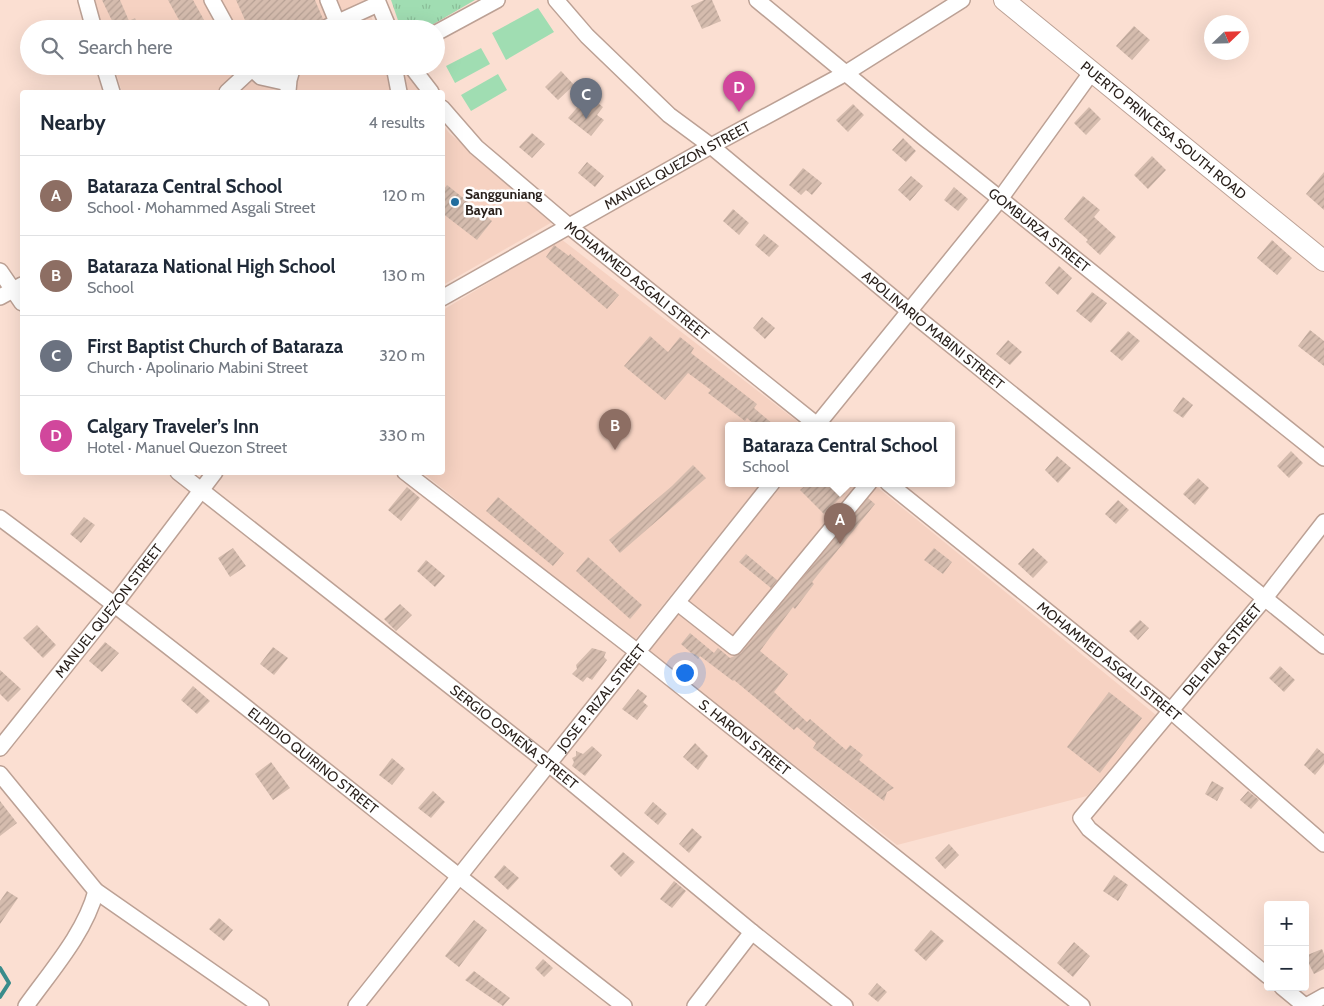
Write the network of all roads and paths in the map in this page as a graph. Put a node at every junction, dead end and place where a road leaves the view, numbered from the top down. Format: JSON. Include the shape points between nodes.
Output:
{"nodes":[{"id":1,"x":86,"y":0,"type":"edge"},
{"id":2,"x":212,"y":0,"type":"edge"},
{"id":3,"x":328,"y":0,"type":"edge"},
{"id":4,"x":497,"y":0,"type":"edge"},
{"id":5,"x":556,"y":0,"type":"edge"},
{"id":6,"x":757,"y":0,"type":"edge"},
{"id":7,"x":962,"y":0,"type":"edge"},
{"id":8,"x":1004,"y":0,"type":"edge"},
{"id":9,"x":378,"y":2,"type":"edge"},
{"id":10,"x":92,"y":20,"type":"edge"},
{"id":11,"x":223,"y":20,"type":"edge"},
{"id":12,"x":336,"y":20,"type":"edge"},
{"id":13,"x":341,"y":20,"type":"edge"},
{"id":14,"x":385,"y":20,"type":"edge"},
{"id":15,"x":445,"y":28,"type":"edge"},
{"id":16,"x":846,"y":73,"type":"junction"},
{"id":17,"x":1091,"y":73,"type":"junction"},
{"id":18,"x":107,"y":75,"type":"edge"},
{"id":19,"x":243,"y":75,"type":"edge"},
{"id":20,"x":259,"y":75,"type":"edge"},
{"id":21,"x":291,"y":75,"type":"edge"},
{"id":22,"x":396,"y":75,"type":"edge"},
{"id":23,"x":418,"y":75,"type":"edge"},
{"id":24,"x":288,"y":88,"type":"edge"},
{"id":25,"x":111,"y":90,"type":"edge"},
{"id":26,"x":229,"y":90,"type":"edge"},
{"id":27,"x":399,"y":90,"type":"edge"},
{"id":28,"x":429,"y":90,"type":"edge"},
{"id":29,"x":445,"y":111,"type":"edge"},
{"id":30,"x":711,"y":146,"type":"junction"},
{"id":31,"x":1000,"y":199,"type":"junction"},
{"id":32,"x":570,"y":227,"type":"junction"},
{"id":33,"x":1324,"y":260,"type":"edge"},
{"id":34,"x":0,"y":270,"type":"edge"},
{"id":35,"x":12,"y":291,"type":"edge"},
{"id":36,"x":445,"y":296,"type":"edge"},
{"id":37,"x":20,"y":301,"type":"edge"},
{"id":38,"x":909,"y":311,"type":"junction"},
{"id":39,"x":813,"y":422,"type":"edge"},
{"id":40,"x":819,"y":422,"type":"edge"},
{"id":41,"x":1324,"y":458,"type":"edge"},
{"id":42,"x":182,"y":475,"type":"edge"},
{"id":43,"x":213,"y":475,"type":"edge"},
{"id":44,"x":409,"y":475,"type":"edge"},
{"id":45,"x":769,"y":487,"type":"edge"},
{"id":46,"x":866,"y":487,"type":"edge"},
{"id":47,"x":893,"y":487,"type":"edge"},
{"id":48,"x":201,"y":489,"type":"junction"},
{"id":49,"x":0,"y":518,"type":"edge"},
{"id":50,"x":1324,"y":522,"type":"edge"},
{"id":51,"x":1265,"y":598,"type":"junction"},
{"id":52,"x":678,"y":603,"type":"junction"},
{"id":53,"x":115,"y":604,"type":"junction"},
{"id":54,"x":1324,"y":646,"type":"edge"},
{"id":55,"x":639,"y":653,"type":"junction"},
{"id":56,"x":1170,"y":710,"type":"junction"},
{"id":57,"x":0,"y":748,"type":"edge"},
{"id":58,"x":549,"y":764,"type":"junction"},
{"id":59,"x":0,"y":774,"type":"edge"},
{"id":60,"x":1324,"y":844,"type":"edge"},
{"id":61,"x":459,"y":878,"type":"junction"},
{"id":62,"x":96,"y":891,"type":"junction"},
{"id":63,"x":752,"y":932,"type":"junction"},
{"id":64,"x":1264,"y":973,"type":"edge"},
{"id":65,"x":1287,"y":991,"type":"edge"},
{"id":66,"x":1324,"y":996,"type":"edge"},
{"id":67,"x":26,"y":1006,"type":"edge"},
{"id":68,"x":261,"y":1006,"type":"edge"},
{"id":69,"x":356,"y":1006,"type":"edge"},
{"id":70,"x":624,"y":1006,"type":"edge"},
{"id":71,"x":695,"y":1006,"type":"edge"},
{"id":72,"x":845,"y":1006,"type":"edge"},
{"id":73,"x":1082,"y":1006,"type":"edge"},
{"id":74,"x":1305,"y":1006,"type":"edge"}],
"edges":[{"from":1,"to":10,"type":"street"},
{"from":2,"to":11,"type":"street"},
{"from":3,"to":12,"type":"street"},
{"from":4,"to":15,"type":"street"},
{"from":5,"to":30,"type":"street","name":"APOLINARIO MABINI STREET","via":[[641,90],[668,115]]},
{"from":6,"to":16,"type":"street","name":"GOMBURZA STREET"},
{"from":7,"to":16,"type":"street","name":"MANUEL QUEZON STREET"},
{"from":8,"to":17,"type":"main road","name":"PUERTO PRINCESA SOUTH ROAD"},
{"from":9,"to":13,"type":"street"},
{"from":9,"to":14,"type":"street"},
{"from":16,"to":30,"type":"street","name":"MANUEL QUEZON STREET"},
{"from":16,"to":31,"type":"street","name":"GOMBURZA STREET"},
{"from":17,"to":31,"type":"street"},
{"from":17,"to":33,"type":"main road","name":"PUERTO PRINCESA SOUTH ROAD"},
{"from":18,"to":25,"type":"street"},
{"from":19,"to":26,"type":"street"},
{"from":20,"to":24,"type":"street"},
{"from":21,"to":24,"type":"street"},
{"from":22,"to":27,"type":"street"},
{"from":23,"to":28,"type":"street"},
{"from":29,"to":32,"type":"street","name":"MOHAMMED ASGALI STREET","via":[[476,147]]},
{"from":30,"to":32,"type":"street","name":"MANUEL QUEZON STREET"},
{"from":30,"to":38,"type":"street","name":"APOLINARIO MABINI STREET"},
{"from":31,"to":38,"type":"street"},
{"from":31,"to":41,"type":"street","name":"GOMBURZA STREET"},
{"from":32,"to":36,"type":"street","name":"MANUEL QUEZON STREET"},
{"from":32,"to":39,"type":"street","name":"MOHAMMED ASGALI STREET"},
{"from":34,"to":35,"type":"street"},
{"from":35,"to":37,"type":"street"},
{"from":38,"to":40,"type":"street"},
{"from":38,"to":51,"type":"street","name":"APOLINARIO MABINI STREET"},
{"from":42,"to":48,"type":"street","name":"SERGIO OSMEÑA STREET"},
{"from":43,"to":48,"type":"street","name":"MANUEL QUEZON STREET"},
{"from":44,"to":55,"type":"street","name":"S. HARON STREET"},
{"from":45,"to":52,"type":"street","name":"JOSE P. RIZAL STREET"},
{"from":46,"to":52,"type":"street","via":[[734,647]]},
{"from":47,"to":56,"type":"street","name":"MOHAMMED ASGALI STREET"},
{"from":48,"to":53,"type":"street","name":"MANUEL QUEZON STREET"},
{"from":48,"to":58,"type":"street","name":"SERGIO OSMEÑA STREET"},
{"from":49,"to":53,"type":"street","name":"ELPIDIO QUIRINO STREET"},
{"from":50,"to":51,"type":"street","name":"DEL PILAR STREET"},
{"from":51,"to":54,"type":"street","name":"APOLINARIO MABINI STREET"},
{"from":51,"to":56,"type":"street","name":"DEL PILAR STREET"},
{"from":52,"to":55,"type":"street","name":"JOSE P. RIZAL STREET"},
{"from":53,"to":57,"type":"street","name":"MANUEL QUEZON STREET"},
{"from":53,"to":61,"type":"street","name":"ELPIDIO QUIRINO STREET"},
{"from":55,"to":58,"type":"street","name":"JOSE P. RIZAL STREET"},
{"from":55,"to":73,"type":"street","name":"S. HARON STREET"},
{"from":56,"to":60,"type":"street","name":"MOHAMMED ASGALI STREET"},
{"from":56,"to":64,"type":"street","name":"DEL PILAR STREET","via":[[1081,820]]},
{"from":58,"to":61,"type":"street","name":"JOSE P. RIZAL STREET"},
{"from":58,"to":63,"type":"street","name":"SERGIO OSMEÑA STREET"},
{"from":59,"to":62,"type":"street"},
{"from":61,"to":69,"type":"street","name":"JOSE P. RIZAL STREET"},
{"from":61,"to":70,"type":"street","name":"ELPIDIO QUIRINO STREET"},
{"from":62,"to":67,"type":"street","via":[[82,925]]},
{"from":62,"to":68,"type":"street"},
{"from":63,"to":71,"type":"street"},
{"from":63,"to":72,"type":"street","name":"SERGIO OSMEÑA STREET"},
{"from":65,"to":74,"type":"street"},
{"from":66,"to":74,"type":"street"}]}
